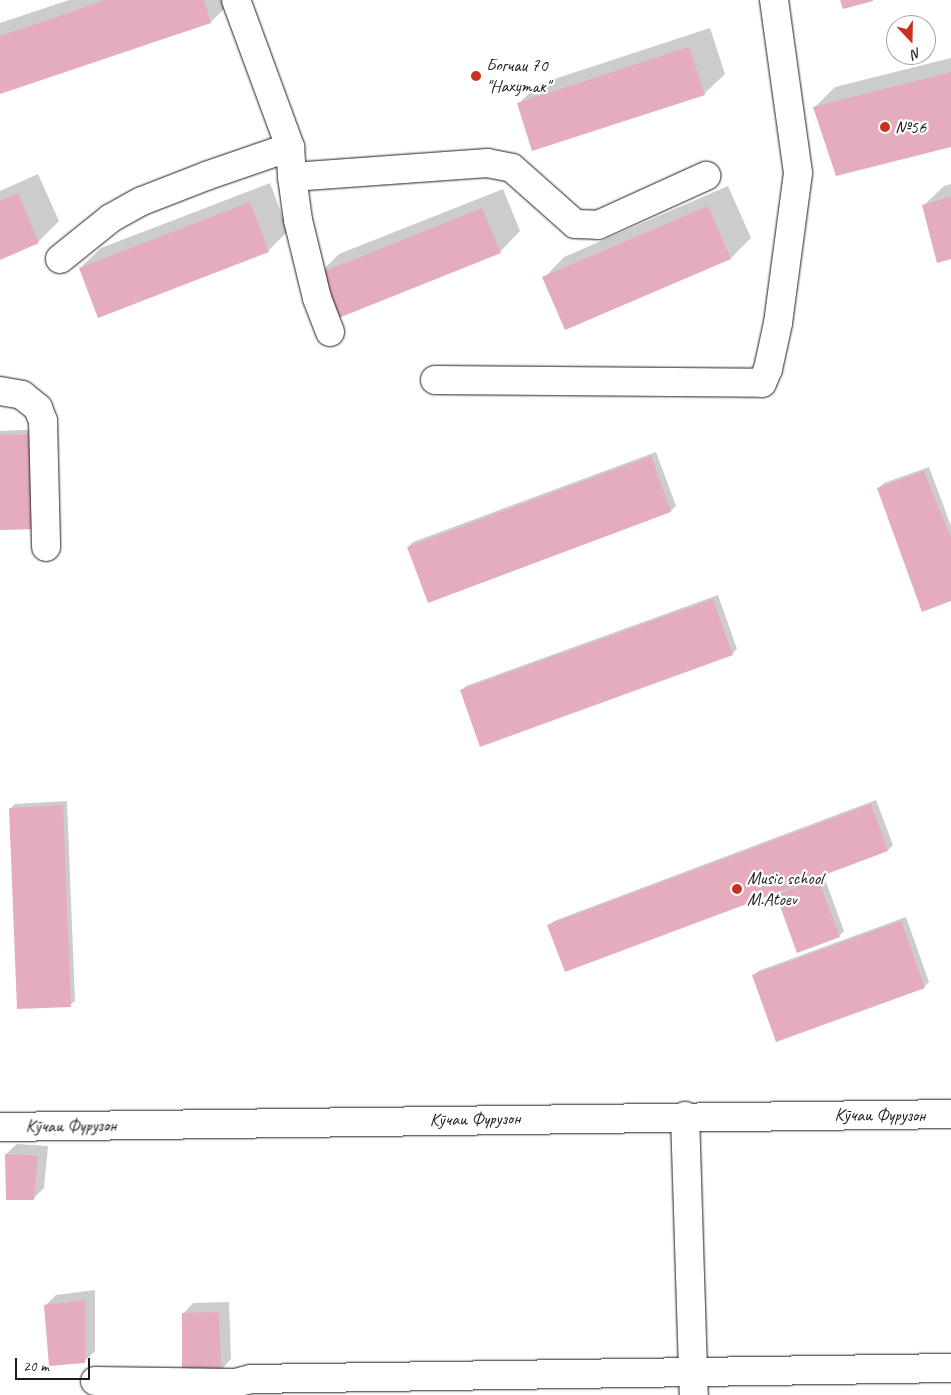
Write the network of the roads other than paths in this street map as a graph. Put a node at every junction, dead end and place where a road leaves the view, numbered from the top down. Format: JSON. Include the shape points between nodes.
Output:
{"nodes":[{"id":1,"x":236,"y":0,"type":"edge"},
{"id":2,"x":774,"y":0,"type":"edge"},
{"id":3,"x":290,"y":147,"type":"junction"},
{"id":4,"x":706,"y":176,"type":"dead end"},
{"id":5,"x":292,"y":177,"type":"junction"},
{"id":6,"x":60,"y":259,"type":"dead end"},
{"id":7,"x":330,"y":332,"type":"dead end"},
{"id":8,"x":435,"y":380,"type":"dead end"},
{"id":9,"x":0,"y":391,"type":"edge"},
{"id":10,"x":46,"y":547,"type":"dead end"},
{"id":11,"x":951,"y":1114,"type":"edge"},
{"id":12,"x":685,"y":1116,"type":"junction"},
{"id":13,"x":0,"y":1127,"type":"edge"},
{"id":14,"x":951,"y":1368,"type":"edge"},
{"id":15,"x":95,"y":1381,"type":"dead end"},
{"id":16,"x":694,"y":1384,"type":"edge"},
{"id":17,"x":230,"y":1389,"type":"edge"}],
"edges":[{"from":1,"to":3,"type":"street"},
{"from":2,"to":8,"type":"street","via":[[798,173],[778,324],[762,383]]},
{"from":3,"to":5,"type":"street"},
{"from":3,"to":6,"type":"street","via":[[142,201],[111,218]]},
{"from":4,"to":5,"type":"street","via":[[598,225],[575,224],[512,168],[487,163]]},
{"from":5,"to":7,"type":"street","via":[[298,220],[317,298]]},
{"from":9,"to":10,"type":"street","via":[[22,394],[38,408],[43,421]]},
{"from":11,"to":12,"type":"street","name":"Кӯчаи Фурузон"},
{"from":12,"to":13,"type":"street","name":"Кӯчаи Фурузон"},
{"from":12,"to":16,"type":"street"},
{"from":14,"to":16,"type":"street"},
{"from":15,"to":17,"type":"street"},
{"from":16,"to":17,"type":"street","via":[[251,1379]]}]}
